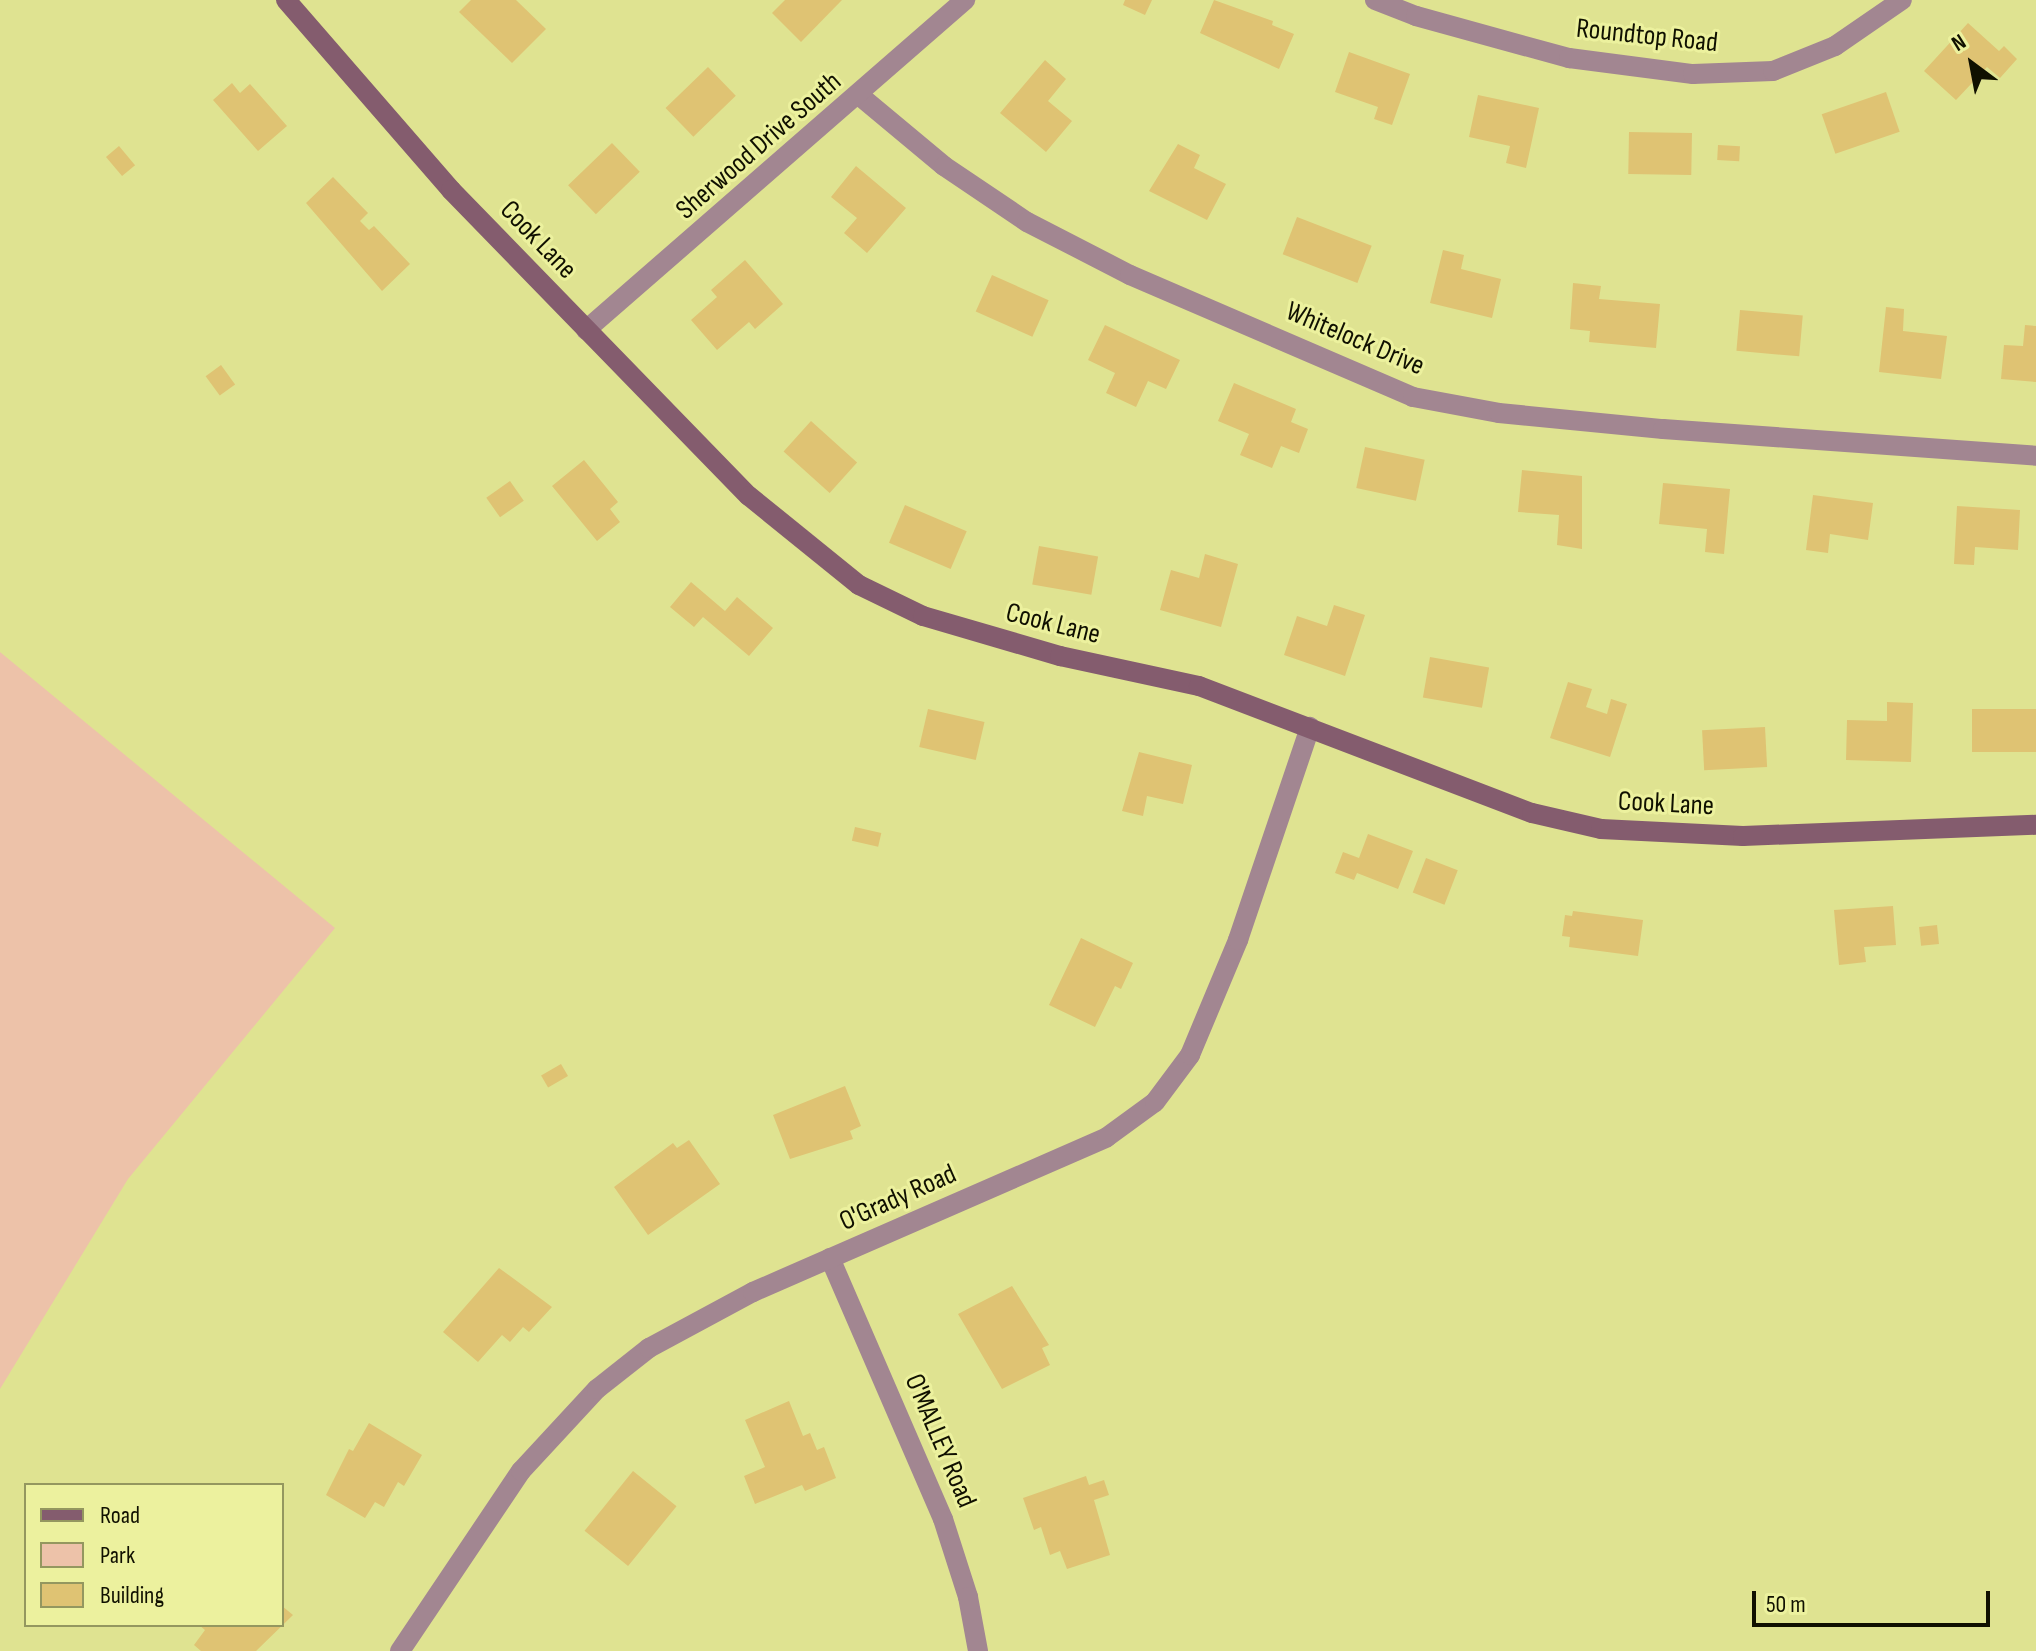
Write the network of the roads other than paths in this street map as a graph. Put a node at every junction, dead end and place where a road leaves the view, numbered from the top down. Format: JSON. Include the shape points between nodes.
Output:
{"nodes":[{"id":1,"x":286,"y":0,"type":"edge"},
{"id":2,"x":965,"y":0,"type":"edge"},
{"id":3,"x":1375,"y":0,"type":"edge"},
{"id":4,"x":1902,"y":0,"type":"edge"},
{"id":5,"x":860,"y":96,"type":"junction"},
{"id":6,"x":586,"y":330,"type":"junction"},
{"id":7,"x":2036,"y":456,"type":"edge"},
{"id":8,"x":1310,"y":727,"type":"junction"},
{"id":9,"x":2036,"y":825,"type":"edge"},
{"id":10,"x":830,"y":1258,"type":"junction"},
{"id":11,"x":400,"y":1651,"type":"edge"},
{"id":12,"x":978,"y":1651,"type":"edge"}],
"edges":[{"from":1,"to":6,"type":"street","name":"Cook Lane","via":[[413,148]]},
{"from":2,"to":5,"type":"street","name":"Sherwood Drive South"},
{"from":3,"to":4,"type":"street","name":"Roundtop Road","via":[[1569,58],[1693,74],[1773,71],[1835,46]]},
{"from":5,"to":6,"type":"street","name":"Sherwood Drive South"},
{"from":5,"to":7,"type":"street","name":"Whitelock Drive","via":[[944,166],[1027,222],[1130,275],[1413,397],[1499,413],[1648,428]]},
{"from":6,"to":8,"type":"street","name":"Cook Lane","via":[[749,496],[859,585],[923,616],[977,634],[1199,686]]},
{"from":8,"to":9,"type":"street","name":"Cook Lane","via":[[1532,813],[1601,829],[1743,836]]},
{"from":8,"to":10,"type":"street","name":"O'Grady Road","via":[[1238,940],[1190,1055],[1168,1088],[1107,1137]]},
{"from":10,"to":11,"type":"street","name":"O'Grady Road","via":[[679,1329],[597,1389],[495,1505]]},
{"from":10,"to":12,"type":"street","name":"O'MALLEY Road","via":[[943,1519],[968,1597]]}]}
